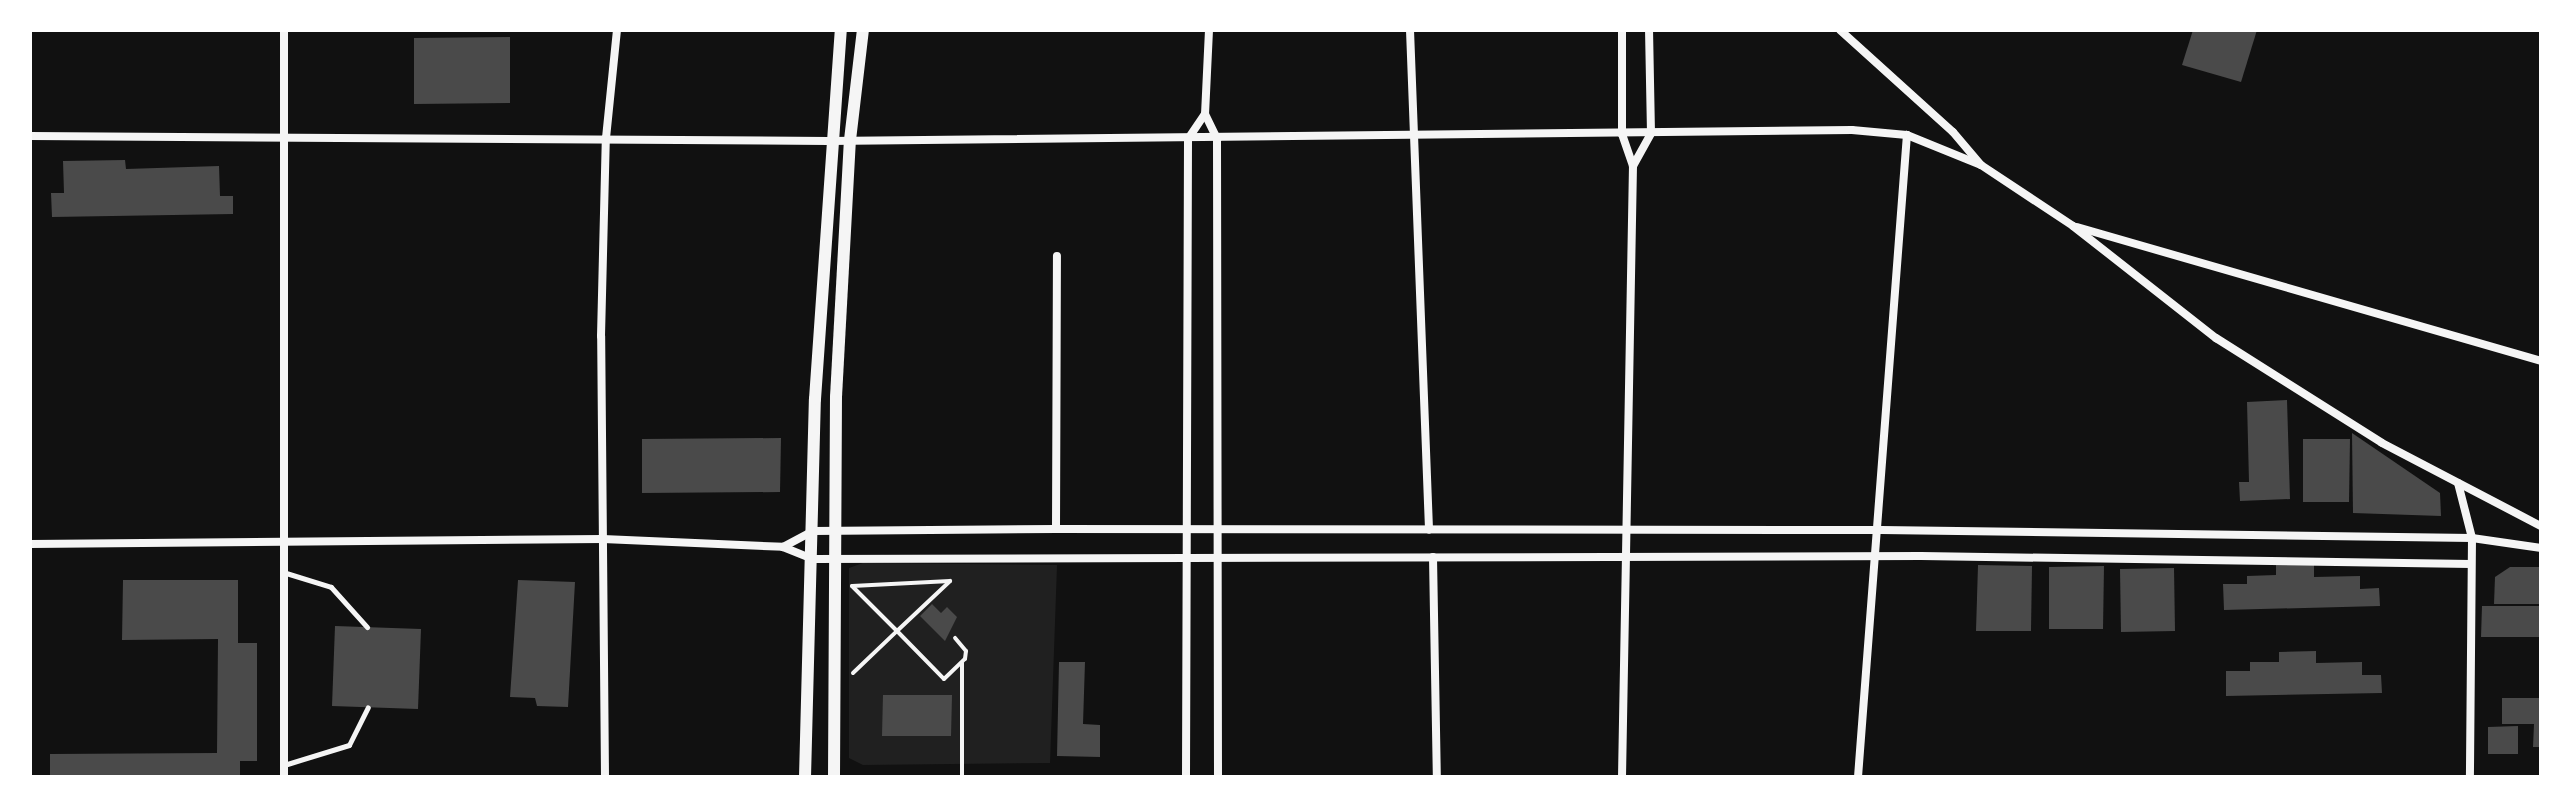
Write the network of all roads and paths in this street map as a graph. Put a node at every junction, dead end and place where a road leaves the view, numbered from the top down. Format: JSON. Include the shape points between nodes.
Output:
{"nodes":[{"id":1,"x":284,"y":30,"type":"edge"},
{"id":2,"x":617,"y":30,"type":"edge"},
{"id":3,"x":841,"y":30,"type":"edge"},
{"id":4,"x":863,"y":30,"type":"edge"},
{"id":5,"x":1209,"y":30,"type":"edge"},
{"id":6,"x":1410,"y":30,"type":"edge"},
{"id":7,"x":1622,"y":30,"type":"edge"},
{"id":8,"x":1649,"y":30,"type":"edge"},
{"id":9,"x":1840,"y":30,"type":"edge"},
{"id":10,"x":1205,"y":114,"type":"junction"},
{"id":11,"x":1651,"y":133,"type":"junction"},
{"id":12,"x":1622,"y":134,"type":"junction"},
{"id":13,"x":1907,"y":135,"type":"junction"},
{"id":14,"x":30,"y":136,"type":"edge"},
{"id":15,"x":1414,"y":136,"type":"junction"},
{"id":16,"x":285,"y":137,"type":"junction"},
{"id":17,"x":606,"y":138,"type":"junction"},
{"id":18,"x":1188,"y":139,"type":"junction"},
{"id":19,"x":1217,"y":139,"type":"junction"},
{"id":20,"x":850,"y":140,"type":"junction"},
{"id":21,"x":829,"y":141,"type":"junction"},
{"id":22,"x":1981,"y":165,"type":"junction"},
{"id":23,"x":1633,"y":166,"type":"junction"},
{"id":24,"x":2073,"y":226,"type":"junction"},
{"id":25,"x":1057,"y":256,"type":"dead end"},
{"id":26,"x":2541,"y":361,"type":"edge"},
{"id":27,"x":2458,"y":483,"type":"junction"},
{"id":28,"x":2541,"y":526,"type":"edge"},
{"id":29,"x":1056,"y":529,"type":"junction"},
{"id":30,"x":1190,"y":530,"type":"junction"},
{"id":31,"x":1219,"y":530,"type":"junction"},
{"id":32,"x":1429,"y":530,"type":"junction"},
{"id":33,"x":1628,"y":530,"type":"junction"},
{"id":34,"x":1881,"y":530,"type":"junction"},
{"id":35,"x":813,"y":531,"type":"junction"},
{"id":36,"x":837,"y":531,"type":"junction"},
{"id":37,"x":2472,"y":538,"type":"junction"},
{"id":38,"x":603,"y":539,"type":"junction"},
{"id":39,"x":285,"y":541,"type":"junction"},
{"id":40,"x":30,"y":544,"type":"edge"},
{"id":41,"x":783,"y":547,"type":"junction"},
{"id":42,"x":2541,"y":548,"type":"edge"},
{"id":43,"x":1190,"y":556,"type":"junction"},
{"id":44,"x":1878,"y":556,"type":"junction"},
{"id":45,"x":1218,"y":557,"type":"junction"},
{"id":46,"x":1433,"y":557,"type":"junction"},
{"id":47,"x":1627,"y":557,"type":"junction"},
{"id":48,"x":835,"y":558,"type":"junction"},
{"id":49,"x":812,"y":559,"type":"junction"},
{"id":50,"x":2471,"y":564,"type":"junction"},
{"id":51,"x":286,"y":573,"type":"junction"},
{"id":52,"x":367,"y":627,"type":"dead end"},
{"id":53,"x":897,"y":631,"type":"junction"},
{"id":54,"x":955,"y":638,"type":"dead end"},
{"id":55,"x":962,"y":662,"type":"junction"},
{"id":56,"x":853,"y":673,"type":"dead end"},
{"id":57,"x":368,"y":707,"type":"dead end"},
{"id":58,"x":284,"y":765,"type":"junction"},
{"id":59,"x":284,"y":777,"type":"edge"},
{"id":60,"x":605,"y":777,"type":"edge"},
{"id":61,"x":805,"y":777,"type":"edge"},
{"id":62,"x":834,"y":777,"type":"edge"},
{"id":63,"x":962,"y":777,"type":"edge"},
{"id":64,"x":1186,"y":777,"type":"edge"},
{"id":65,"x":1218,"y":777,"type":"edge"},
{"id":66,"x":1437,"y":777,"type":"edge"},
{"id":67,"x":1622,"y":777,"type":"edge"},
{"id":68,"x":1858,"y":777,"type":"edge"},
{"id":69,"x":2470,"y":777,"type":"edge"}],
"edges":[{"from":1,"to":16,"type":"street"},
{"from":2,"to":17,"type":"street"},
{"from":3,"to":21,"type":"street"},
{"from":4,"to":20,"type":"street"},
{"from":5,"to":10,"type":"street"},
{"from":6,"to":15,"type":"street"},
{"from":7,"to":12,"type":"street"},
{"from":8,"to":11,"type":"street"},
{"from":9,"to":22,"type":"street","via":[[1942,122]]},
{"from":10,"to":18,"type":"street"},
{"from":10,"to":19,"type":"street"},
{"from":11,"to":12,"type":"street"},
{"from":11,"to":13,"type":"street","via":[[1852,130]]},
{"from":11,"to":23,"type":"street"},
{"from":12,"to":15,"type":"street"},
{"from":12,"to":23,"type":"street"},
{"from":13,"to":22,"type":"street"},
{"from":13,"to":34,"type":"street"},
{"from":14,"to":16,"type":"street"},
{"from":15,"to":19,"type":"street"},
{"from":15,"to":32,"type":"street"},
{"from":16,"to":17,"type":"street"},
{"from":16,"to":39,"type":"street"},
{"from":17,"to":21,"type":"street"},
{"from":17,"to":38,"type":"street"},
{"from":18,"to":19,"type":"street"},
{"from":18,"to":20,"type":"street"},
{"from":18,"to":30,"type":"street"},
{"from":19,"to":31,"type":"street"},
{"from":20,"to":21,"type":"street"},
{"from":20,"to":36,"type":"street","via":[[836,397]]},
{"from":21,"to":35,"type":"street"},
{"from":22,"to":24,"type":"street"},
{"from":23,"to":33,"type":"street"},
{"from":24,"to":26,"type":"street"},
{"from":24,"to":27,"type":"street","via":[[2216,338],[2382,443]]},
{"from":25,"to":29,"type":"street"},
{"from":27,"to":28,"type":"street"},
{"from":27,"to":37,"type":"street"},
{"from":29,"to":30,"type":"street"},
{"from":29,"to":36,"type":"street"},
{"from":30,"to":31,"type":"street"},
{"from":30,"to":43,"type":"street"},
{"from":31,"to":32,"type":"street"},
{"from":31,"to":45,"type":"street"},
{"from":32,"to":33,"type":"street"},
{"from":33,"to":34,"type":"street"},
{"from":33,"to":47,"type":"street"},
{"from":34,"to":37,"type":"street"},
{"from":34,"to":44,"type":"street"},
{"from":35,"to":36,"type":"street"},
{"from":35,"to":41,"type":"street"},
{"from":35,"to":49,"type":"street"},
{"from":36,"to":48,"type":"street"},
{"from":37,"to":42,"type":"street"},
{"from":37,"to":50,"type":"street"},
{"from":38,"to":39,"type":"street"},
{"from":38,"to":41,"type":"street"},
{"from":38,"to":60,"type":"street"},
{"from":39,"to":40,"type":"street"},
{"from":39,"to":51,"type":"street"},
{"from":41,"to":49,"type":"street"},
{"from":43,"to":45,"type":"street"},
{"from":43,"to":48,"type":"street"},
{"from":43,"to":64,"type":"street"},
{"from":44,"to":47,"type":"street"},
{"from":44,"to":50,"type":"street"},
{"from":44,"to":68,"type":"street"},
{"from":45,"to":46,"type":"street"},
{"from":45,"to":65,"type":"street"},
{"from":46,"to":47,"type":"street"},
{"from":46,"to":66,"type":"street"},
{"from":47,"to":67,"type":"street"},
{"from":48,"to":49,"type":"street"},
{"from":48,"to":62,"type":"street"},
{"from":49,"to":61,"type":"street"},
{"from":50,"to":69,"type":"street"},
{"from":51,"to":52,"type":"lane","via":[[331,587]]},
{"from":51,"to":58,"type":"street"},
{"from":53,"to":53,"type":"path","via":[[852,586],[950,581],[939,591]]},
{"from":53,"to":55,"type":"path","via":[[944,679]]},
{"from":53,"to":56,"type":"path"},
{"from":54,"to":55,"type":"path","via":[[966,651]]},
{"from":55,"to":63,"type":"path"},
{"from":57,"to":58,"type":"lane","via":[[349,745]]},
{"from":58,"to":59,"type":"street"}]}
